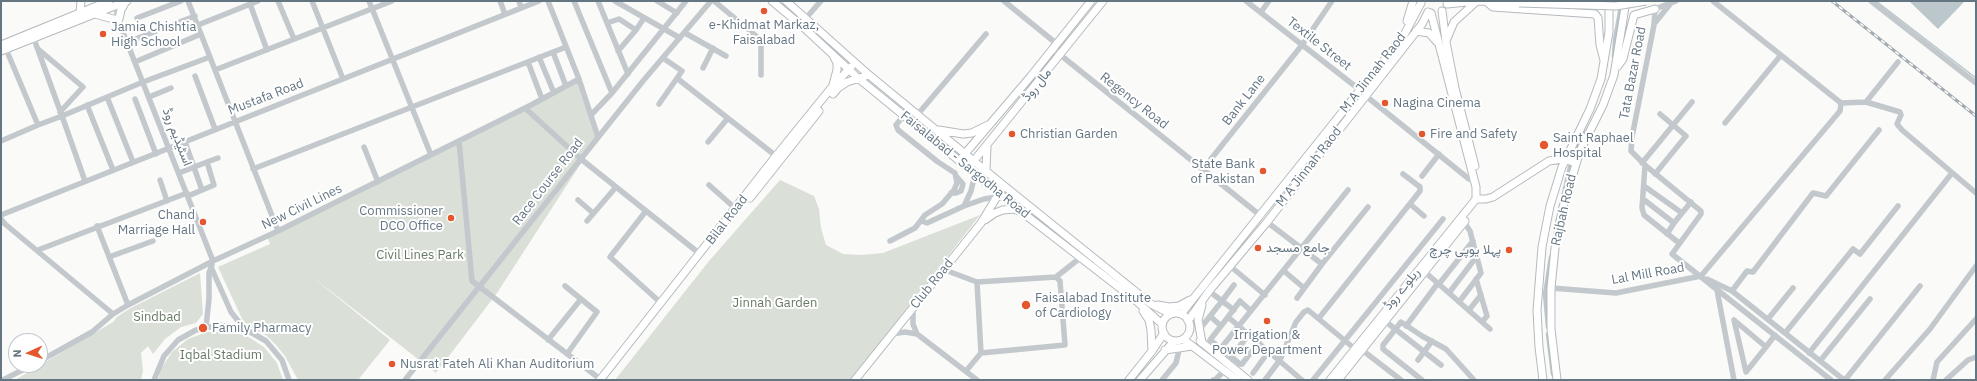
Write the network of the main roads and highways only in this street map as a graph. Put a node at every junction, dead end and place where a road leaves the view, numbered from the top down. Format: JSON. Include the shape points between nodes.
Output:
{"nodes":[{"id":1,"x":81,"y":1,"type":"edge"},
{"id":2,"x":126,"y":1,"type":"edge"},
{"id":3,"x":772,"y":1,"type":"edge"},
{"id":4,"x":786,"y":1,"type":"edge"},
{"id":5,"x":1091,"y":1,"type":"edge"},
{"id":6,"x":1103,"y":1,"type":"edge"},
{"id":7,"x":1413,"y":1,"type":"edge"},
{"id":8,"x":1477,"y":1,"type":"edge"},
{"id":9,"x":1609,"y":1,"type":"edge"},
{"id":10,"x":1626,"y":1,"type":"edge"},
{"id":11,"x":1646,"y":1,"type":"edge"},
{"id":12,"x":1420,"y":2,"type":"edge"},
{"id":13,"x":1447,"y":2,"type":"edge"},
{"id":14,"x":1487,"y":2,"type":"edge"},
{"id":15,"x":107,"y":3,"type":"edge"},
{"id":16,"x":1655,"y":9,"type":"road end"},
{"id":17,"x":1442,"y":11,"type":"junction"},
{"id":18,"x":80,"y":13,"type":"junction"},
{"id":19,"x":1430,"y":13,"type":"junction"},
{"id":20,"x":95,"y":14,"type":"junction"},
{"id":21,"x":1416,"y":31,"type":"junction"},
{"id":22,"x":1404,"y":35,"type":"junction"},
{"id":23,"x":1442,"y":43,"type":"junction"},
{"id":24,"x":3,"y":48,"type":"edge"},
{"id":25,"x":831,"y":53,"type":"junction"},
{"id":26,"x":856,"y":62,"type":"junction"},
{"id":27,"x":1604,"y":62,"type":"junction"},
{"id":28,"x":848,"y":70,"type":"junction"},
{"id":29,"x":1615,"y":71,"type":"junction"},
{"id":30,"x":869,"y":75,"type":"junction"},
{"id":31,"x":858,"y":78,"type":"junction"},
{"id":32,"x":832,"y":87,"type":"junction"},
{"id":33,"x":991,"y":123,"type":"junction"},
{"id":34,"x":937,"y":129,"type":"junction"},
{"id":35,"x":987,"y":147,"type":"junction"},
{"id":36,"x":966,"y":153,"type":"junction"},
{"id":37,"x":958,"y":160,"type":"junction"},
{"id":38,"x":975,"y":161,"type":"junction"},
{"id":39,"x":1570,"y":161,"type":"junction"},
{"id":40,"x":968,"y":168,"type":"junction"},
{"id":41,"x":986,"y":169,"type":"junction"},
{"id":42,"x":1003,"y":184,"type":"junction"},
{"id":43,"x":998,"y":195,"type":"junction"},
{"id":44,"x":1478,"y":199,"type":"junction"},
{"id":45,"x":1022,"y":213,"type":"junction"},
{"id":46,"x":1261,"y":216,"type":"joint"},
{"id":47,"x":981,"y":223,"type":"junction"},
{"id":48,"x":1543,"y":247,"type":"junction"},
{"id":49,"x":1555,"y":248,"type":"junction"},
{"id":50,"x":1204,"y":294,"type":"junction"},
{"id":51,"x":1137,"y":299,"type":"junction"},
{"id":52,"x":1152,"y":304,"type":"junction"},
{"id":53,"x":1171,"y":314,"type":"junction"},
{"id":54,"x":1181,"y":314,"type":"junction"},
{"id":55,"x":1162,"y":324,"type":"junction"},
{"id":56,"x":1189,"y":325,"type":"junction"},
{"id":57,"x":1164,"y":333,"type":"junction"},
{"id":58,"x":1174,"y":340,"type":"junction"},
{"id":59,"x":1181,"y":343,"type":"junction"},
{"id":60,"x":1202,"y":343,"type":"junction"},
{"id":61,"x":1164,"y":350,"type":"junction"},
{"id":62,"x":1359,"y":350,"type":"junction"},
{"id":63,"x":1152,"y":351,"type":"junction"},
{"id":64,"x":602,"y":380,"type":"edge"},
{"id":65,"x":855,"y":380,"type":"edge"},
{"id":66,"x":1129,"y":380,"type":"edge"},
{"id":67,"x":1140,"y":380,"type":"edge"},
{"id":68,"x":1237,"y":380,"type":"edge"},
{"id":69,"x":1248,"y":380,"type":"edge"},
{"id":70,"x":1330,"y":380,"type":"edge"},
{"id":71,"x":1338,"y":380,"type":"edge"},
{"id":72,"x":1543,"y":380,"type":"edge"},
{"id":73,"x":1557,"y":380,"type":"edge"}],
"edges":[{"from":1,"to":18,"type":"main road"},
{"from":2,"to":15,"type":"main road"},
{"from":2,"to":20,"type":"main road","via":[[118,20]]},
{"from":3,"to":25,"type":"main road","name":"Faisalabad - Sargodha Road"},
{"from":4,"to":26,"type":"main road","name":"Faisalabad - Sargodha Road"},
{"from":5,"to":33,"type":"main road","name":"مال روڈ"},
{"from":6,"to":35,"type":"main road","name":"مال روڈ"},
{"from":7,"to":22,"type":"main road"},
{"from":8,"to":13,"type":"main road"},
{"from":8,"to":14,"type":"main road"},
{"from":8,"to":23,"type":"main road","via":[[1454,22]]},
{"from":9,"to":27,"type":"main road","name":"Rajbah Road","via":[[1609,32]]},
{"from":10,"to":29,"type":"main road","name":"Rajbah Road"},
{"from":11,"to":14,"type":"main road","bridge":true,"via":[[1616,6]]},
{"from":12,"to":19,"type":"main road"},
{"from":12,"to":22,"type":"main road","name":"M.A Jinnah Raod"},
{"from":13,"to":17,"type":"main road"},
{"from":14,"to":27,"type":"main road","via":[[1493,7],[1595,14],[1598,18]]},
{"from":15,"to":18,"type":"main road"},
{"from":15,"to":20,"type":"main road"},
{"from":16,"to":29,"type":"main road","via":[[1634,15],[1623,59]]},
{"from":17,"to":19,"type":"main road"},
{"from":17,"to":23,"type":"main road"},
{"from":18,"to":24,"type":"main road"},
{"from":19,"to":21,"type":"main road","name":"M A Jinnah Raod"},
{"from":19,"to":23,"type":"main road"},
{"from":20,"to":24,"type":"main road","via":[[34,39]]},
{"from":21,"to":23,"type":"main road","via":[[1429,33]]},
{"from":21,"to":50,"type":"main road","name":"M A Jinnah Raod","via":[[1267,222]]},
{"from":22,"to":46,"type":"main road","name":"M.A Jinnah Raod"},
{"from":23,"to":44,"type":"main road"},
{"from":23,"to":44,"type":"main road","via":[[1479,180]]},
{"from":25,"to":28,"type":"main road","name":"Faisalabad - Sargodha Road"},
{"from":25,"to":32,"type":"main road","via":[[837,63]]},
{"from":26,"to":28,"type":"main road","name":"Bilal Road"},
{"from":26,"to":30,"type":"main road","name":"Faisalabad - Sargodha Road"},
{"from":27,"to":39,"type":"main road","name":"Rajbah Road","via":[[1601,79]]},
{"from":28,"to":31,"type":"main road","name":"Faisalabad - Sargodha Road"},
{"from":28,"to":32,"type":"main road","name":"Bilal Road"},
{"from":29,"to":39,"type":"main road","name":"Rajbah Road","via":[[1603,105]]},
{"from":30,"to":31,"type":"main road","name":"Bilal Road"},
{"from":30,"to":34,"type":"main road","name":"Faisalabad - Sargodha Road"},
{"from":31,"to":37,"type":"main road","name":"Faisalabad - Sargodha Road"},
{"from":31,"to":64,"type":"main road","name":"Bilal Road","via":[[838,88]]},
{"from":32,"to":64,"type":"main road","name":"Bilal Road"},
{"from":33,"to":34,"type":"main road","via":[[972,133],[963,134]]},
{"from":33,"to":36,"type":"main road","name":"مال روڈ"},
{"from":34,"to":36,"type":"main road","name":"Faisalabad - Sargodha Road"},
{"from":35,"to":38,"type":"main road","name":"مال روڈ"},
{"from":35,"to":41,"type":"main road"},
{"from":36,"to":37,"type":"main road","name":"مال روڈ"},
{"from":36,"to":38,"type":"main road","name":"Faisalabad - Sargodha Road"},
{"from":37,"to":40,"type":"main road","name":"Faisalabad - Sargodha Road"},
{"from":38,"to":40,"type":"main road","name":"مال روڈ"},
{"from":38,"to":41,"type":"main road","name":"Faisalabad - Sargodha Road"},
{"from":39,"to":44,"type":"main road","via":[[1549,161],[1493,197]]},
{"from":39,"to":48,"type":"main road","name":"Rajbah Road","via":[[1550,206]]},
{"from":39,"to":49,"type":"main road","name":"Rajbah Road"},
{"from":40,"to":43,"type":"main road","name":"Faisalabad - Sargodha Road"},
{"from":41,"to":42,"type":"main road","name":"Faisalabad - Sargodha Road"},
{"from":42,"to":43,"type":"main road","name":"Club Road"},
{"from":42,"to":51,"type":"main road","name":"Faisalabad - Sargodha Road"},
{"from":43,"to":45,"type":"main road","name":"Faisalabad - Sargodha Road"},
{"from":43,"to":47,"type":"main road","name":"Club Road"},
{"from":44,"to":62,"type":"main road","name":"ریلوے روڈ"},
{"from":44,"to":62,"type":"main road","name":"ریلوے روڈ","via":[[1475,209]]},
{"from":45,"to":47,"type":"main road","via":[[1014,209],[1003,210]]},
{"from":45,"to":51,"type":"main road","name":"Faisalabad - Sargodha Road"},
{"from":46,"to":50,"type":"main road","name":"M A Jinnah Raod"},
{"from":47,"to":65,"type":"main road","name":"Club Road"},
{"from":48,"to":49,"type":"main road"},
{"from":48,"to":72,"type":"main road","name":"Rajbah Road","via":[[1537,310],[1538,347]]},
{"from":49,"to":73,"type":"main road","name":"Rajbah Road","via":[[1551,288],[1551,329]]},
{"from":50,"to":52,"type":"main road","via":[[1179,306]]},
{"from":50,"to":54,"type":"main road","name":"M A Jinnah Raod"},
{"from":50,"to":56,"type":"main road","name":"M A Jinnah Raod"},
{"from":50,"to":60,"type":"main road","via":[[1198,320]]},
{"from":51,"to":52,"type":"main road","name":"Faisalabad - Sargodha Road"},
{"from":51,"to":55,"type":"main road","name":"Faisalabad - Sargodha Road"},
{"from":51,"to":63,"type":"main road","via":[[1149,320]]},
{"from":52,"to":53,"type":"main road","name":"Faisalabad - Sargodha Road"},
{"from":53,"to":54,"type":"main road"},
{"from":53,"to":55,"type":"main road"},
{"from":54,"to":56,"type":"main road"},
{"from":55,"to":57,"type":"main road"},
{"from":56,"to":59,"type":"main road"},
{"from":56,"to":60,"type":"main road"},
{"from":57,"to":58,"type":"main road"},
{"from":57,"to":63,"type":"main road"},
{"from":58,"to":59,"type":"main road"},
{"from":58,"to":61,"type":"main road"},
{"from":59,"to":61,"type":"main road"},
{"from":59,"to":68,"type":"main road","via":[[1192,346]]},
{"from":60,"to":69,"type":"main road"},
{"from":61,"to":67,"type":"main road"},
{"from":62,"to":70,"type":"main road","name":"ریلوے روڈ"},
{"from":62,"to":71,"type":"main road","name":"ریلوے روڈ"},
{"from":63,"to":66,"type":"main road"}]}
